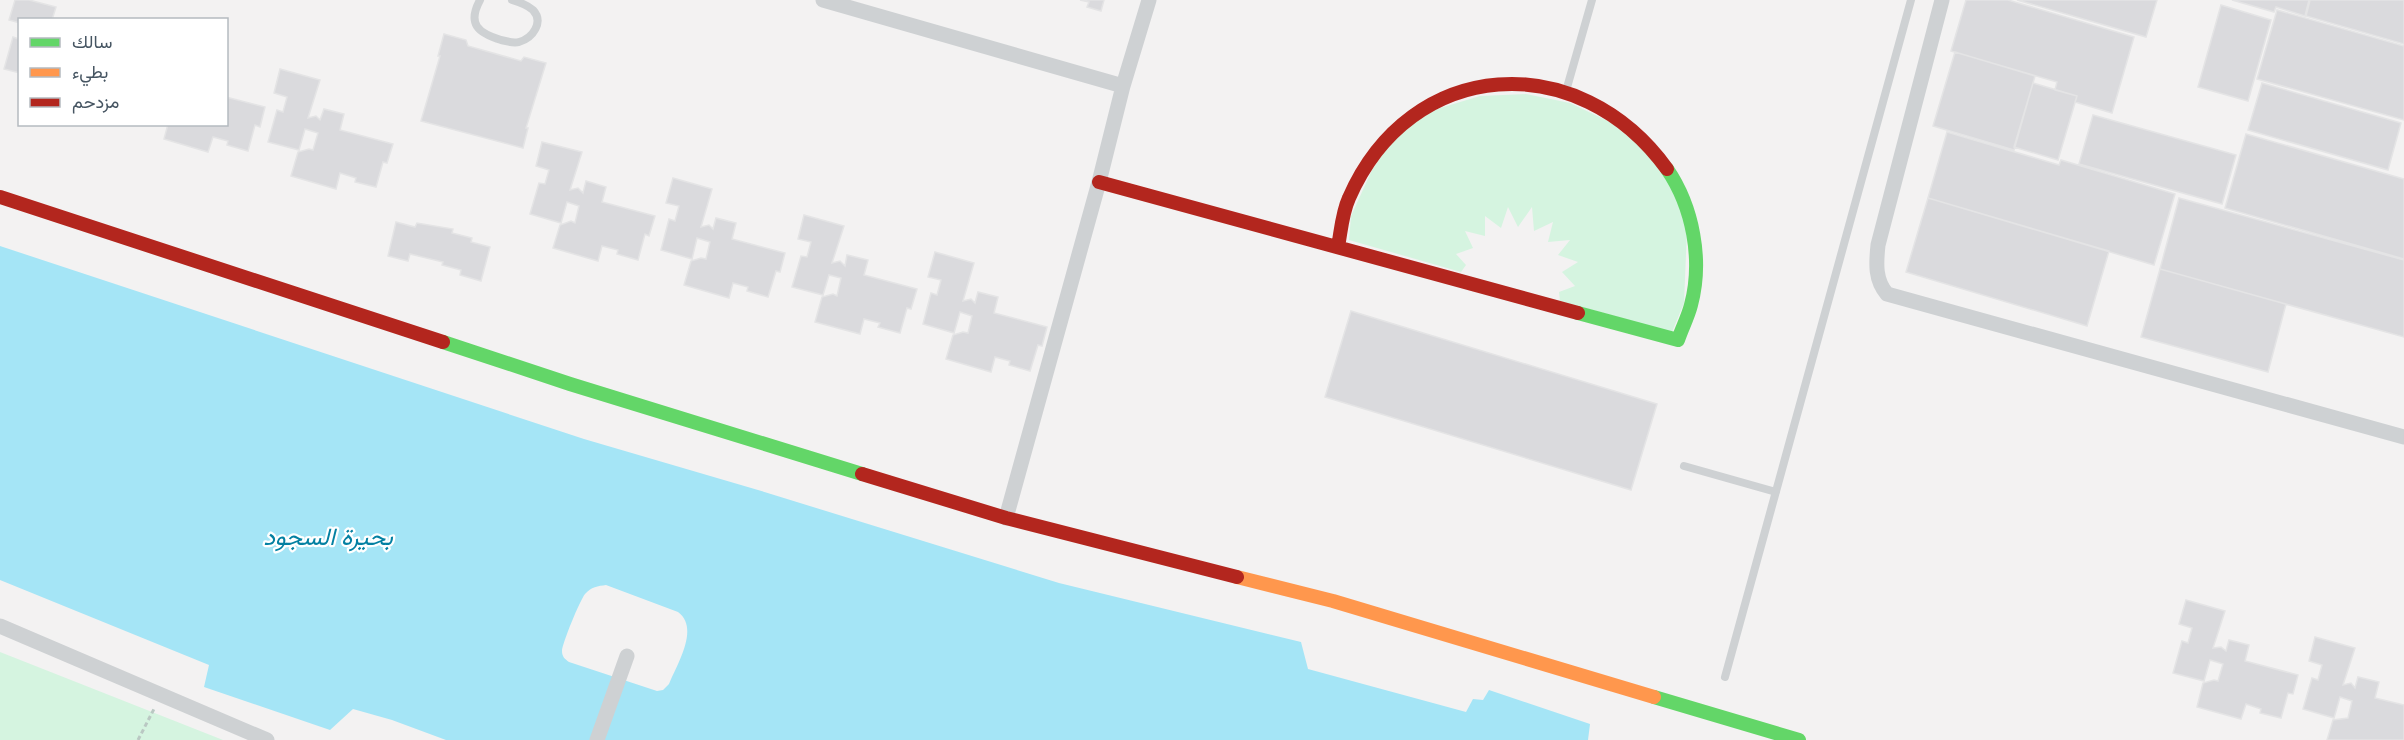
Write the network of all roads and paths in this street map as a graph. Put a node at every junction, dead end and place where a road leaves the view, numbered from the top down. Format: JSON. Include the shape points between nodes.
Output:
{"nodes":[{"id":1,"x":480,"y":0,"type":"edge"},
{"id":2,"x":512,"y":0,"type":"edge"},
{"id":3,"x":822,"y":0,"type":"edge"},
{"id":4,"x":1149,"y":0,"type":"edge"},
{"id":5,"x":1592,"y":0,"type":"edge"},
{"id":6,"x":1911,"y":0,"type":"edge"},
{"id":7,"x":1942,"y":0,"type":"edge"},
{"id":8,"x":1123,"y":86,"type":"junction"},
{"id":9,"x":1566,"y":92,"type":"junction"},
{"id":10,"x":1099,"y":182,"type":"junction"},
{"id":11,"x":0,"y":197,"type":"edge"},
{"id":12,"x":1338,"y":247,"type":"junction"},
{"id":13,"x":2404,"y":437,"type":"edge"},
{"id":14,"x":1684,"y":466,"type":"dead end"},
{"id":15,"x":1776,"y":492,"type":"junction"},
{"id":16,"x":1006,"y":518,"type":"junction"},
{"id":17,"x":0,"y":626,"type":"edge"},
{"id":18,"x":627,"y":656,"type":"dead end"},
{"id":19,"x":1725,"y":677,"type":"dead end"},
{"id":20,"x":161,"y":695,"type":"junction"},
{"id":21,"x":138,"y":740,"type":"edge"},
{"id":22,"x":267,"y":740,"type":"edge"},
{"id":23,"x":597,"y":740,"type":"edge"},
{"id":24,"x":1799,"y":740,"type":"edge"}],
"edges":[{"from":1,"to":2,"type":"lane","via":[[474,18],[476,27],[488,36],[511,43],[528,38],[538,26],[531,8]]},
{"from":3,"to":8,"type":"street"},
{"from":4,"to":8,"type":"street"},
{"from":5,"to":9,"type":"lane"},
{"from":6,"to":15,"type":"lane"},
{"from":7,"to":13,"type":"street","via":[[1878,245],[1877,276],[1887,294]]},
{"from":8,"to":10,"type":"street"},
{"from":9,"to":12,"type":"street","via":[[1508,83],[1474,88],[1428,106],[1399,126],[1368,160],[1348,200]]},
{"from":9,"to":12,"type":"street","via":[[1621,119],[1657,155],[1683,196],[1695,248],[1693,298],[1678,340]]},
{"from":10,"to":12,"type":"street"},
{"from":10,"to":16,"type":"street"},
{"from":11,"to":16,"type":"street","via":[[570,384]]},
{"from":14,"to":15,"type":"lane"},
{"from":15,"to":19,"type":"lane"},
{"from":16,"to":24,"type":"street","via":[[1333,602]]},
{"from":17,"to":20,"type":"street"},
{"from":18,"to":23,"type":"street"},
{"from":20,"to":21,"type":"path"},
{"from":20,"to":22,"type":"street"}]}
